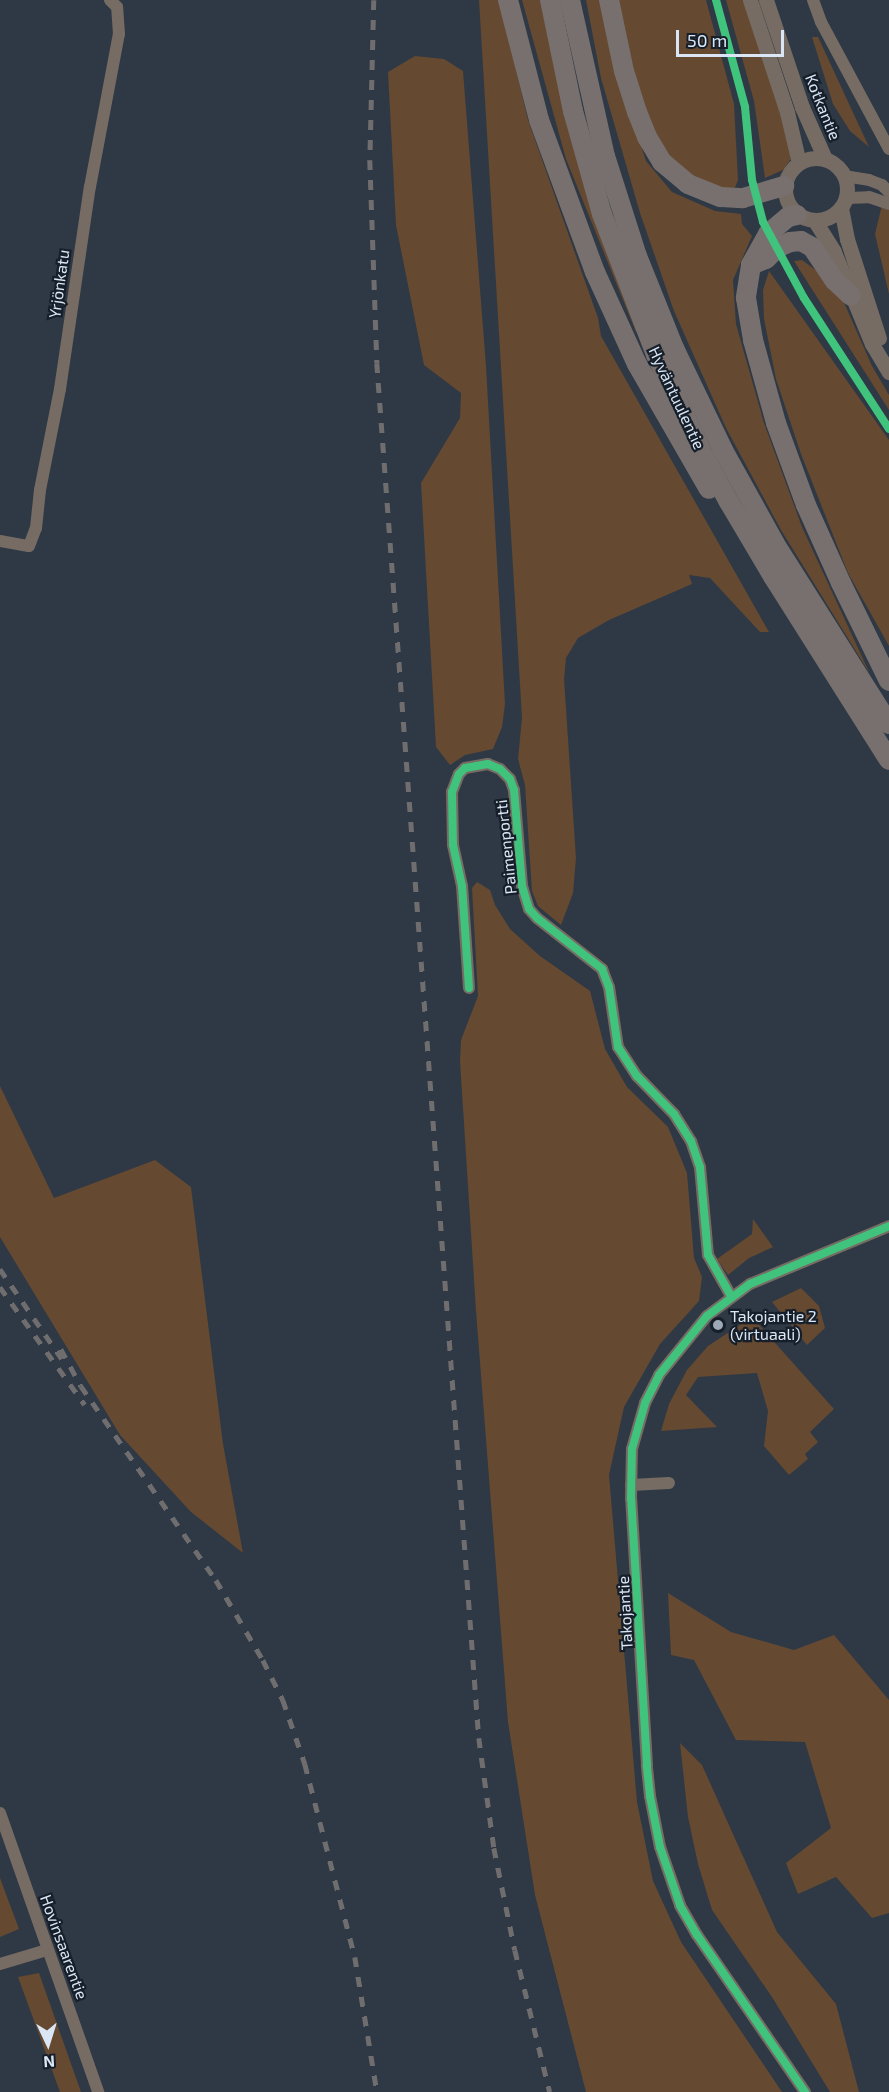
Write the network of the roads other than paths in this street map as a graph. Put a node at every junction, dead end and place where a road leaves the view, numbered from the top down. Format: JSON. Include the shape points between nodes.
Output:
{"nodes":[{"id":1,"x":110,"y":0,"type":"edge"},
{"id":2,"x":508,"y":0,"type":"edge"},
{"id":3,"x":550,"y":0,"type":"edge"},
{"id":4,"x":570,"y":0,"type":"edge"},
{"id":5,"x":609,"y":0,"type":"edge"},
{"id":6,"x":750,"y":0,"type":"edge"},
{"id":7,"x":766,"y":0,"type":"edge"},
{"id":8,"x":813,"y":0,"type":"edge"},
{"id":9,"x":889,"y":149,"type":"edge"},
{"id":10,"x":825,"y":159,"type":"junction"},
{"id":11,"x":799,"y":163,"type":"junction"},
{"id":12,"x":844,"y":176,"type":"junction"},
{"id":13,"x":784,"y":186,"type":"junction"},
{"id":14,"x":889,"y":192,"type":"edge"},
{"id":15,"x":843,"y":203,"type":"junction"},
{"id":16,"x":889,"y":204,"type":"edge"},
{"id":17,"x":806,"y":218,"type":"junction"},
{"id":18,"x":751,"y":265,"type":"junction"},
{"id":19,"x":851,"y":296,"type":"junction"},
{"id":20,"x":887,"y":367,"type":"edge"},
{"id":21,"x":0,"y":542,"type":"edge"},
{"id":22,"x":774,"y":578,"type":"junction"},
{"id":23,"x":889,"y":681,"type":"edge"},
{"id":24,"x":889,"y":724,"type":"edge"},
{"id":25,"x":889,"y":760,"type":"edge"},
{"id":26,"x":469,"y":988,"type":"dead end"},
{"id":27,"x":889,"y":1226,"type":"edge"},
{"id":28,"x":731,"y":1296,"type":"junction"},
{"id":29,"x":669,"y":1483,"type":"dead end"},
{"id":30,"x":631,"y":1485,"type":"junction"},
{"id":31,"x":0,"y":1814,"type":"edge"},
{"id":32,"x":47,"y":1950,"type":"junction"},
{"id":33,"x":0,"y":1964,"type":"edge"},
{"id":34,"x":98,"y":2092,"type":"edge"},
{"id":35,"x":805,"y":2092,"type":"edge"}],
"edges":[{"from":1,"to":21,"type":"street","name":"Yrjönkatu","via":[[117,7],[119,34],[90,187],[36,528],[28,546]]},
{"from":2,"to":22,"type":"highway","via":[[557,174],[616,322],[693,465]]},
{"from":3,"to":22,"type":"highway","name":"Hyväntuulentie","via":[[587,164],[637,312],[705,458]]},
{"from":4,"to":24,"type":"highway","name":"Hyväntuulentie","via":[[605,156],[637,256],[674,348],[723,450],[775,544]]},
{"from":5,"to":13,"type":"highway","via":[[637,112],[662,162],[688,184],[721,197],[743,198]]},
{"from":6,"to":11,"type":"street","name":"Kotkantie","via":[[787,112]]},
{"from":7,"to":10,"type":"street","name":"Kotkantie","via":[[802,107]]},
{"from":8,"to":9,"type":"street"},
{"from":10,"to":11,"type":"street"},
{"from":10,"to":12,"type":"street"},
{"from":11,"to":13,"type":"street"},
{"from":12,"to":14,"type":"street","via":[[869,180]]},
{"from":12,"to":15,"type":"street"},
{"from":13,"to":17,"type":"street","via":[[787,202]]},
{"from":15,"to":16,"type":"street","via":[[869,196]]},
{"from":15,"to":17,"type":"street","via":[[834,215]]},
{"from":15,"to":20,"type":"street","via":[[847,239]]},
{"from":17,"to":18,"type":"highway","via":[[788,218],[768,234]]},
{"from":17,"to":19,"type":"street","via":[[834,252]]},
{"from":18,"to":19,"type":"highway","via":[[766,259],[777,248],[801,241],[812,247],[834,280]]},
{"from":18,"to":23,"type":"highway","via":[[746,298],[748,318],[772,413],[806,505]]},
{"from":19,"to":20,"type":"street"},
{"from":22,"to":25,"type":"highway","name":"Hyväntuulentie"},
{"from":26,"to":28,"type":"street","name":"Paimenportti","via":[[462,885],[453,845],[452,792],[465,768],[488,764],[510,779],[514,790],[522,886],[529,909],[602,969],[609,987],[618,1047],[637,1076],[674,1114],[691,1141],[699,1167],[708,1255]]},
{"from":27,"to":28,"type":"street","name":"Takojantie","via":[[781,1269]]},
{"from":28,"to":30,"type":"street","name":"Takojantie","via":[[707,1316],[675,1353],[645,1403],[632,1449]]},
{"from":29,"to":30,"type":"street"},
{"from":30,"to":35,"type":"street","name":"Takojantie","via":[[650,1796],[667,1873],[697,1935]]},
{"from":31,"to":32,"type":"street","name":"Hovinsaarentie"},
{"from":32,"to":33,"type":"street"},
{"from":32,"to":34,"type":"street","name":"Hovinsaarentie"}]}
